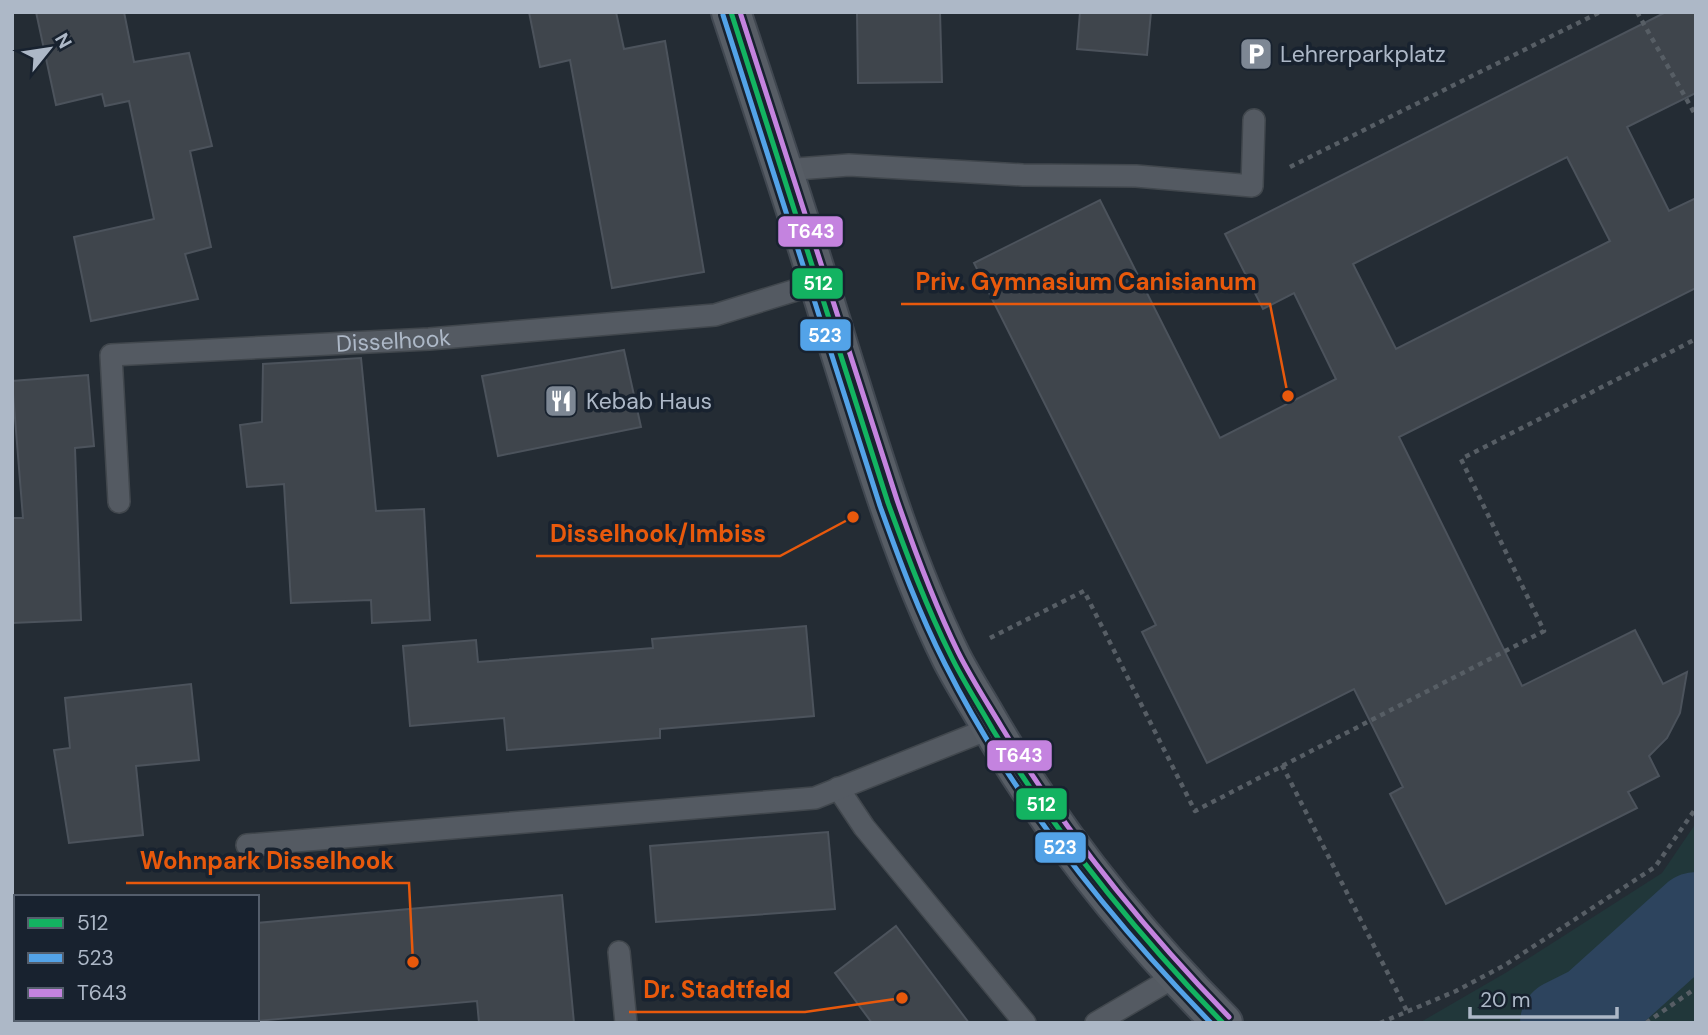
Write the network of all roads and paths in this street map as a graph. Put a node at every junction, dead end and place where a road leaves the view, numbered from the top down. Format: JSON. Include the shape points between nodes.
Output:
{"nodes":[{"id":1,"x":731,"y":12,"type":"edge"},
{"id":2,"x":1600,"y":12,"type":"edge"},
{"id":3,"x":1637,"y":12,"type":"edge"},
{"id":4,"x":1696,"y":116,"type":"edge"},
{"id":5,"x":1254,"y":120,"type":"dead end"},
{"id":6,"x":784,"y":170,"type":"junction"},
{"id":7,"x":1252,"y":186,"type":"junction"},
{"id":8,"x":819,"y":283,"type":"junction"},
{"id":9,"x":1696,"y":339,"type":"edge"},
{"id":10,"x":119,"y":502,"type":"dead end"},
{"id":11,"x":951,"y":657,"type":"junction"},
{"id":12,"x":991,"y":727,"type":"junction"},
{"id":13,"x":1282,"y":765,"type":"junction"},
{"id":14,"x":838,"y":788,"type":"junction"},
{"id":15,"x":1696,"y":808,"type":"edge"},
{"id":16,"x":247,"y":845,"type":"dead end"},
{"id":17,"x":619,"y":952,"type":"dead end"},
{"id":18,"x":1176,"y":976,"type":"junction"},
{"id":19,"x":1696,"y":988,"type":"edge"},
{"id":20,"x":1407,"y":1011,"type":"junction"},
{"id":21,"x":626,"y":1023,"type":"edge"},
{"id":22,"x":1025,"y":1023,"type":"edge"},
{"id":23,"x":1096,"y":1023,"type":"edge"},
{"id":24,"x":1223,"y":1023,"type":"edge"},
{"id":25,"x":1380,"y":1023,"type":"edge"},
{"id":26,"x":1646,"y":1023,"type":"edge"}],
"edges":[{"from":1,"to":6,"type":"main road"},
{"from":2,"to":7,"type":"path"},
{"from":3,"to":4,"type":"path"},
{"from":5,"to":7,"type":"lane"},
{"from":6,"to":7,"type":"lane","via":[[849,165],[1136,176]]},
{"from":6,"to":8,"type":"main road"},
{"from":8,"to":10,"type":"lane","name":"Disselhook","via":[[715,315],[429,338],[111,355]]},
{"from":8,"to":11,"type":"main road","via":[[890,511]]},
{"from":9,"to":13,"type":"path","via":[[1461,459],[1544,631]]},
{"from":11,"to":12,"type":"main road"},
{"from":11,"to":13,"type":"path","via":[[1084,591],[1195,811]]},
{"from":12,"to":14,"type":"lane"},
{"from":12,"to":18,"type":"main road","via":[[1060,834]]},
{"from":13,"to":20,"type":"path"},
{"from":14,"to":16,"type":"lane","via":[[816,797]]},
{"from":14,"to":22,"type":"lane","via":[[864,827]]},
{"from":15,"to":20,"type":"path","via":[[1655,867],[1505,965]]},
{"from":17,"to":21,"type":"lane"},
{"from":18,"to":23,"type":"lane"},
{"from":18,"to":24,"type":"main road"},
{"from":19,"to":26,"type":"path"},
{"from":20,"to":25,"type":"path"}]}
